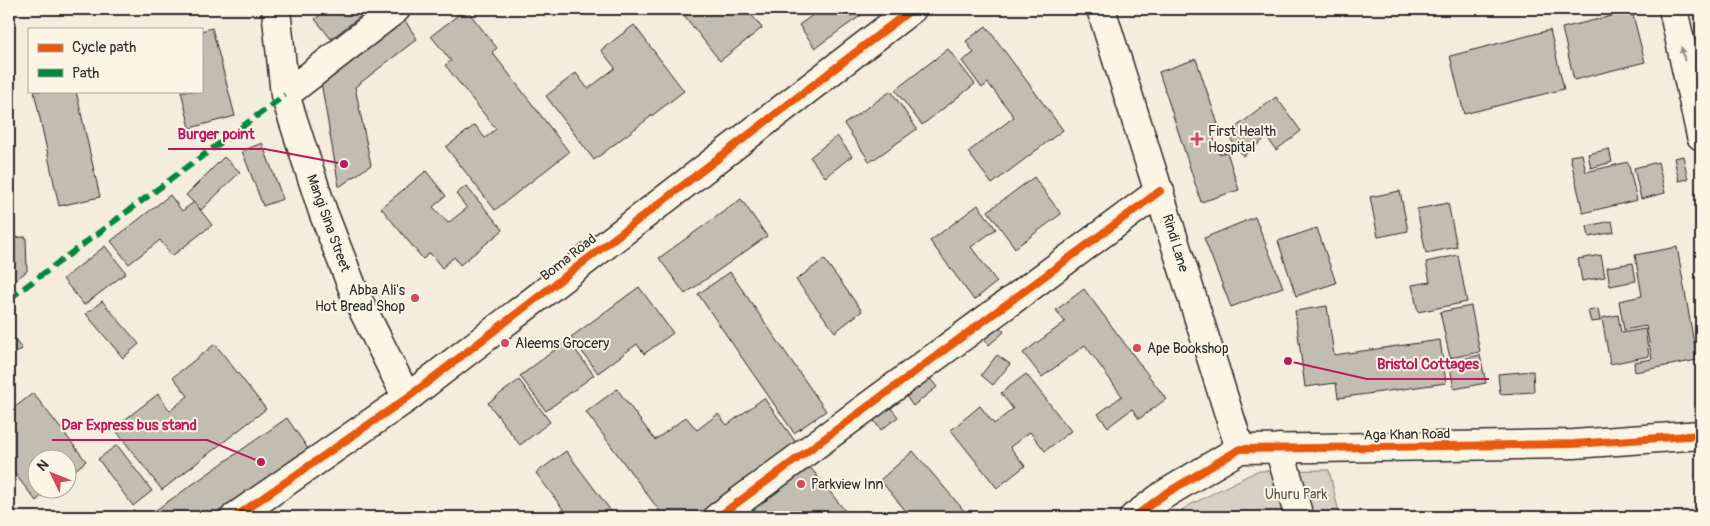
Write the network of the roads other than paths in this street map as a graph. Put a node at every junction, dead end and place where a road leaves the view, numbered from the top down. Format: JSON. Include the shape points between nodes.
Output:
{"nodes":[{"id":1,"x":276,"y":9,"type":"edge"},
{"id":2,"x":396,"y":9,"type":"edge"},
{"id":3,"x":912,"y":9,"type":"edge"},
{"id":4,"x":1101,"y":9,"type":"edge"},
{"id":5,"x":1673,"y":9,"type":"edge"},
{"id":6,"x":285,"y":95,"type":"junction"},
{"id":7,"x":1701,"y":136,"type":"edge"},
{"id":8,"x":1160,"y":191,"type":"junction"},
{"id":9,"x":407,"y":398,"type":"junction"},
{"id":10,"x":1701,"y":435,"type":"edge"},
{"id":11,"x":1279,"y":448,"type":"junction"},
{"id":12,"x":1240,"y":449,"type":"junction"},
{"id":13,"x":1166,"y":506,"type":"edge"},
{"id":14,"x":234,"y":517,"type":"edge"},
{"id":15,"x":718,"y":517,"type":"edge"},
{"id":16,"x":1134,"y":517,"type":"edge"},
{"id":17,"x":1300,"y":517,"type":"edge"}],
"edges":[{"from":1,"to":6,"type":"street","name":"Mangi Sina Street"},
{"from":2,"to":6,"type":"street"},
{"from":3,"to":9,"type":"street","name":"Boma Road"},
{"from":4,"to":8,"type":"street","name":"Rindi Lane"},
{"from":7,"to":5,"type":"street","one_way":true},
{"from":6,"to":9,"type":"street","name":"Mangi Sina Street","via":[[323,212],[355,294]]},
{"from":8,"to":12,"type":"street","name":"Rindi Lane"},
{"from":8,"to":15,"type":"street"},
{"from":9,"to":14,"type":"street","name":"Boma Road"},
{"from":10,"to":11,"type":"street","name":"Aga Khan Road","via":[[1574,444]]},
{"from":11,"to":12,"type":"street","name":"Aga Khan Road"},
{"from":11,"to":17,"type":"street"},
{"from":12,"to":13,"type":"street","name":"Aga Khan Road"},
{"from":13,"to":16,"type":"street","name":"Aga Khan Road"}]}
